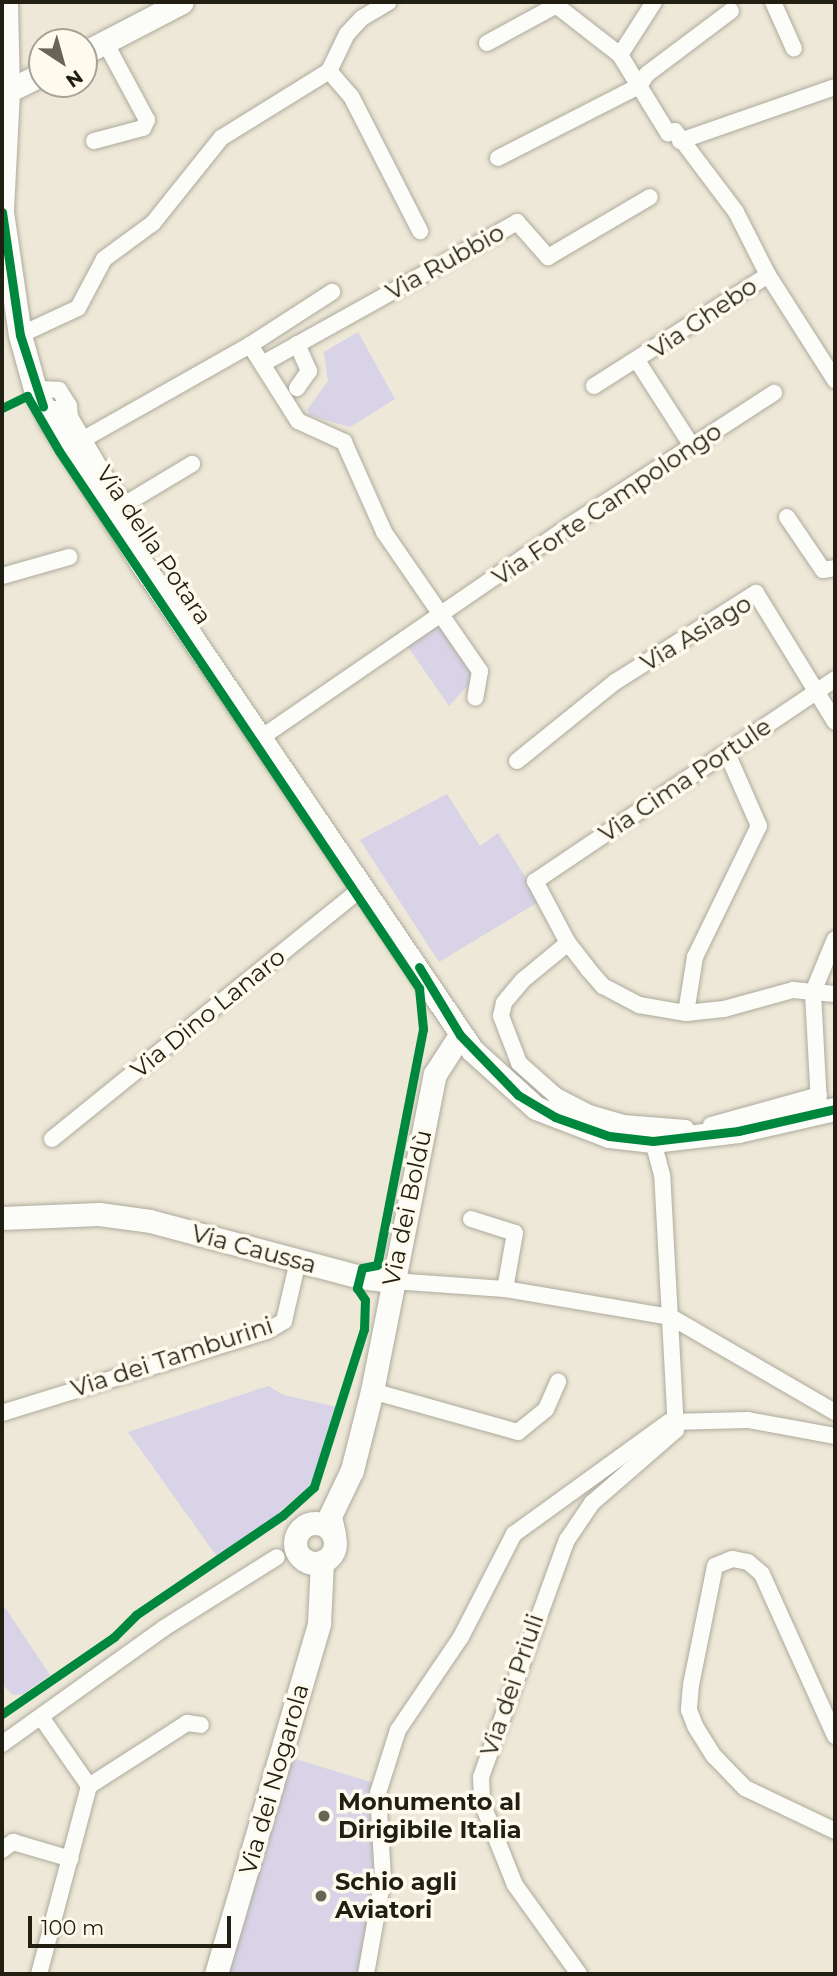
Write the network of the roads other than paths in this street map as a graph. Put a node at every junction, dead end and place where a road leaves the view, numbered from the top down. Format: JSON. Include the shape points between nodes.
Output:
{"nodes":[{"id":1,"x":6,"y":2,"type":"edge"},
{"id":2,"x":182,"y":2,"type":"edge"},
{"id":3,"x":389,"y":2,"type":"edge"},
{"id":4,"x":654,"y":2,"type":"edge"},
{"id":5,"x":774,"y":2,"type":"edge"},
{"id":6,"x":555,"y":4,"type":"edge"},
{"id":7,"x":731,"y":11,"type":"dead end"},
{"id":8,"x":5,"y":41,"type":"edge"},
{"id":9,"x":105,"y":41,"type":"junction"},
{"id":10,"x":487,"y":43,"type":"dead end"},
{"id":11,"x":98,"y":45,"type":"edge"},
{"id":12,"x":794,"y":49,"type":"dead end"},
{"id":13,"x":620,"y":55,"type":"junction"},
{"id":14,"x":328,"y":71,"type":"junction"},
{"id":15,"x":28,"y":81,"type":"edge"},
{"id":16,"x":639,"y":86,"type":"junction"},
{"id":17,"x":835,"y":88,"type":"edge"},
{"id":18,"x":5,"y":92,"type":"edge"},
{"id":19,"x":4,"y":141,"type":"edge"},
{"id":20,"x":94,"y":141,"type":"dead end"},
{"id":21,"x":680,"y":141,"type":"junction"},
{"id":22,"x":498,"y":158,"type":"dead end"},
{"id":23,"x":650,"y":197,"type":"dead end"},
{"id":24,"x":2,"y":211,"type":"edge"},
{"id":25,"x":420,"y":231,"type":"dead end"},
{"id":26,"x":768,"y":275,"type":"junction"},
{"id":27,"x":332,"y":292,"type":"dead end"},
{"id":28,"x":20,"y":335,"type":"junction"},
{"id":29,"x":297,"y":344,"type":"junction"},
{"id":30,"x":250,"y":345,"type":"junction"},
{"id":31,"x":638,"y":362,"type":"junction"},
{"id":32,"x":264,"y":363,"type":"junction"},
{"id":33,"x":835,"y":380,"type":"edge"},
{"id":34,"x":594,"y":386,"type":"dead end"},
{"id":35,"x":297,"y":388,"type":"dead end"},
{"id":36,"x":35,"y":389,"type":"junction"},
{"id":37,"x":774,"y":393,"type":"dead end"},
{"id":38,"x":46,"y":411,"type":"junction"},
{"id":39,"x":70,"y":417,"type":"junction"},
{"id":40,"x":82,"y":439,"type":"junction"},
{"id":41,"x":688,"y":449,"type":"junction"},
{"id":42,"x":192,"y":464,"type":"dead end"},
{"id":43,"x":787,"y":517,"type":"dead end"},
{"id":44,"x":69,"y":557,"type":"dead end"},
{"id":45,"x":835,"y":568,"type":"edge"},
{"id":46,"x":2,"y":576,"type":"edge"},
{"id":47,"x":441,"y":615,"type":"junction"},
{"id":48,"x":835,"y":679,"type":"edge"},
{"id":49,"x":818,"y":690,"type":"junction"},
{"id":50,"x":475,"y":698,"type":"dead end"},
{"id":51,"x":835,"y":722,"type":"edge"},
{"id":52,"x":262,"y":737,"type":"junction"},
{"id":53,"x":727,"y":753,"type":"junction"},
{"id":54,"x":517,"y":761,"type":"dead end"},
{"id":55,"x":363,"y":887,"type":"junction"},
{"id":56,"x":835,"y":939,"type":"edge"},
{"id":57,"x":568,"y":943,"type":"junction"},
{"id":58,"x":813,"y":992,"type":"junction"},
{"id":59,"x":835,"y":994,"type":"edge"},
{"id":60,"x":686,"y":1013,"type":"junction"},
{"id":61,"x":455,"y":1037,"type":"junction"},
{"id":62,"x":824,"y":1106,"type":"edge"},
{"id":63,"x":52,"y":1139,"type":"dead end"},
{"id":64,"x":653,"y":1141,"type":"junction"},
{"id":65,"x":2,"y":1218,"type":"edge"},
{"id":66,"x":471,"y":1219,"type":"dead end"},
{"id":67,"x":298,"y":1261,"type":"junction"},
{"id":68,"x":387,"y":1281,"type":"junction"},
{"id":69,"x":505,"y":1289,"type":"junction"},
{"id":70,"x":671,"y":1317,"type":"junction"},
{"id":71,"x":558,"y":1382,"type":"dead end"},
{"id":72,"x":373,"y":1383,"type":"junction"},
{"id":73,"x":835,"y":1412,"type":"edge"},
{"id":74,"x":2,"y":1413,"type":"edge"},
{"id":75,"x":678,"y":1421,"type":"junction"},
{"id":76,"x":835,"y":1436,"type":"edge"},
{"id":77,"x":344,"y":1491,"type":"junction"},
{"id":78,"x":334,"y":1535,"type":"junction"},
{"id":79,"x":304,"y":1555,"type":"junction"},
{"id":80,"x":41,"y":1717,"type":"junction"},
{"id":81,"x":201,"y":1725,"type":"dead end"},
{"id":82,"x":835,"y":1736,"type":"edge"},
{"id":83,"x":2,"y":1744,"type":"edge"},
{"id":84,"x":89,"y":1786,"type":"junction"},
{"id":85,"x":835,"y":1831,"type":"edge"},
{"id":86,"x":2,"y":1850,"type":"edge"},
{"id":87,"x":71,"y":1858,"type":"junction"},
{"id":88,"x":38,"y":1974,"type":"edge"},
{"id":89,"x":216,"y":1974,"type":"edge"},
{"id":90,"x":366,"y":1974,"type":"edge"},
{"id":91,"x":579,"y":1974,"type":"edge"}],
"edges":[{"from":1,"to":8,"type":"street","name":"Via della Potara"},
{"from":2,"to":9,"type":"street"},
{"from":3,"to":14,"type":"street","via":[[362,18],[347,34]]},
{"from":4,"to":13,"type":"street"},
{"from":5,"to":12,"type":"street"},
{"from":6,"to":10,"type":"street"},
{"from":6,"to":13,"type":"street"},
{"from":7,"to":16,"type":"street","via":[[647,74]]},
{"from":8,"to":18,"type":"street","name":"Via della Potara"},
{"from":9,"to":11,"type":"street"},
{"from":9,"to":20,"type":"street","via":[[146,120],[143,128]]},
{"from":13,"to":16,"type":"street"},
{"from":14,"to":25,"type":"street","via":[[352,96]]},
{"from":14,"to":28,"type":"street","via":[[221,138],[153,223],[104,259],[78,308]]},
{"from":15,"to":18,"type":"street"},
{"from":16,"to":21,"type":"street","via":[[668,133],[675,131]]},
{"from":16,"to":22,"type":"street"},
{"from":17,"to":21,"type":"street"},
{"from":18,"to":19,"type":"street","name":"Via della Potara"},
{"from":19,"to":24,"type":"street","name":"Via della Potara"},
{"from":21,"to":26,"type":"street","via":[[736,212]]},
{"from":23,"to":29,"type":"street","name":"Via Rubbio","via":[[548,257],[517,222]]},
{"from":24,"to":28,"type":"street","name":"Via della Potara"},
{"from":26,"to":31,"type":"street","name":"Via Ghebo"},
{"from":26,"to":33,"type":"street"},
{"from":27,"to":30,"type":"street"},
{"from":28,"to":36,"type":"street","name":"Via della Potara"},
{"from":29,"to":32,"type":"street","name":"Via Rubbio"},
{"from":29,"to":35,"type":"street","via":[[309,371]]},
{"from":30,"to":32,"type":"street"},
{"from":30,"to":40,"type":"street"},
{"from":31,"to":34,"type":"street","name":"Via Ghebo"},
{"from":31,"to":41,"type":"street","name":"Via Ghebo","via":[[690,443]]},
{"from":32,"to":47,"type":"street","via":[[298,421],[344,442],[384,533]]},
{"from":36,"to":38,"type":"street","name":"Via della Potara"},
{"from":36,"to":39,"type":"street","via":[[59,390],[69,405]]},
{"from":37,"to":41,"type":"street","name":"Via Forte Campolongo"},
{"from":38,"to":39,"type":"street","via":[[55,409]]},
{"from":38,"to":52,"type":"street","name":"Via della Potara","via":[[142,564]]},
{"from":39,"to":40,"type":"street"},
{"from":40,"to":42,"type":"street","via":[[115,494],[127,503]]},
{"from":41,"to":47,"type":"street","name":"Via Forte Campolongo"},
{"from":43,"to":45,"type":"street","via":[[823,570]]},
{"from":44,"to":46,"type":"street"},
{"from":47,"to":50,"type":"street","via":[[480,671]]},
{"from":47,"to":52,"type":"street","name":"Via Forte Campolongo"},
{"from":48,"to":49,"type":"street","name":"Via Cima Portule"},
{"from":49,"to":51,"type":"street","name":"Via Asiago"},
{"from":49,"to":53,"type":"street","name":"Via Cima Portule"},
{"from":49,"to":54,"type":"street","name":"Via Asiago","via":[[756,593],[615,682]]},
{"from":52,"to":55,"type":"street","name":"Via della Potara"},
{"from":53,"to":57,"type":"street","name":"Via Cima Portule","via":[[535,881]]},
{"from":53,"to":60,"type":"street","via":[[759,826],[695,957]]},
{"from":55,"to":61,"type":"street","name":"Via della Potara"},
{"from":55,"to":63,"type":"street","name":"Via Dino Lanaro"},
{"from":56,"to":58,"type":"street"},
{"from":57,"to":60,"type":"street","via":[[603,986],[622,998]]},
{"from":57,"to":62,"type":"street","via":[[523,979],[504,1003],[500,1017],[519,1063],[556,1096],[623,1123],[678,1129]]},
{"from":58,"to":59,"type":"street"},
{"from":58,"to":60,"type":"street","via":[[793,990],[724,1009]]},
{"from":58,"to":62,"type":"street"},
{"from":61,"to":64,"type":"street","name":"Via della Potara","via":[[536,1108],[609,1136]]},
{"from":61,"to":68,"type":"street","name":"Via dei Boldù","via":[[435,1074]]},
{"from":62,"to":64,"type":"street","name":"Via della Potara","via":[[738,1131]]},
{"from":64,"to":70,"type":"street","via":[[662,1175]]},
{"from":65,"to":67,"type":"street","name":"Via Caussa","via":[[72,1213],[150,1221]]},
{"from":66,"to":69,"type":"street","via":[[515,1233]]},
{"from":67,"to":68,"type":"street","name":"Via Caussa"},
{"from":67,"to":74,"type":"street","name":"Via dei Tamburini","via":[[284,1321],[267,1331]]},
{"from":68,"to":69,"type":"street","name":"Via Caussa"},
{"from":68,"to":72,"type":"street","name":"Via dei Boldù"},
{"from":69,"to":70,"type":"street","name":"Via Caussa"},
{"from":70,"to":73,"type":"street"},
{"from":70,"to":75,"type":"street"},
{"from":71,"to":72,"type":"street","via":[[545,1409],[518,1432]]},
{"from":72,"to":77,"type":"street","name":"Via dei Boldù"},
{"from":75,"to":76,"type":"street","via":[[748,1420]]},
{"from":75,"to":90,"type":"street","via":[[658,1426],[617,1462],[514,1534],[461,1637],[398,1730],[377,1793],[383,1879]]},
{"from":75,"to":91,"type":"street","name":"Via dei Priuli","via":[[666,1443],[628,1468],[592,1503],[567,1540],[481,1777],[482,1803],[515,1885]]},
{"from":77,"to":78,"type":"street","name":"Via dei Boldù","via":[[330,1516]]},
{"from":77,"to":79,"type":"street"},
{"from":78,"to":79,"type":"street","name":"Via dei Boldù","via":[[335,1548]]},
{"from":78,"to":79,"type":"street","via":[[320,1523]]},
{"from":79,"to":80,"type":"street","via":[[164,1628]]},
{"from":79,"to":89,"type":"street","name":"Via dei Nogarola","via":[[319,1623]]},
{"from":80,"to":83,"type":"street"},
{"from":80,"to":84,"type":"street"},
{"from":81,"to":84,"type":"street","via":[[187,1723]]},
{"from":82,"to":85,"type":"street","via":[[762,1574],[748,1562],[732,1559],[715,1566],[691,1685],[689,1710],[695,1726],[714,1756],[745,1788]]},
{"from":84,"to":87,"type":"street"},
{"from":86,"to":87,"type":"street","via":[[13,1842]]},
{"from":87,"to":88,"type":"street"}]}
